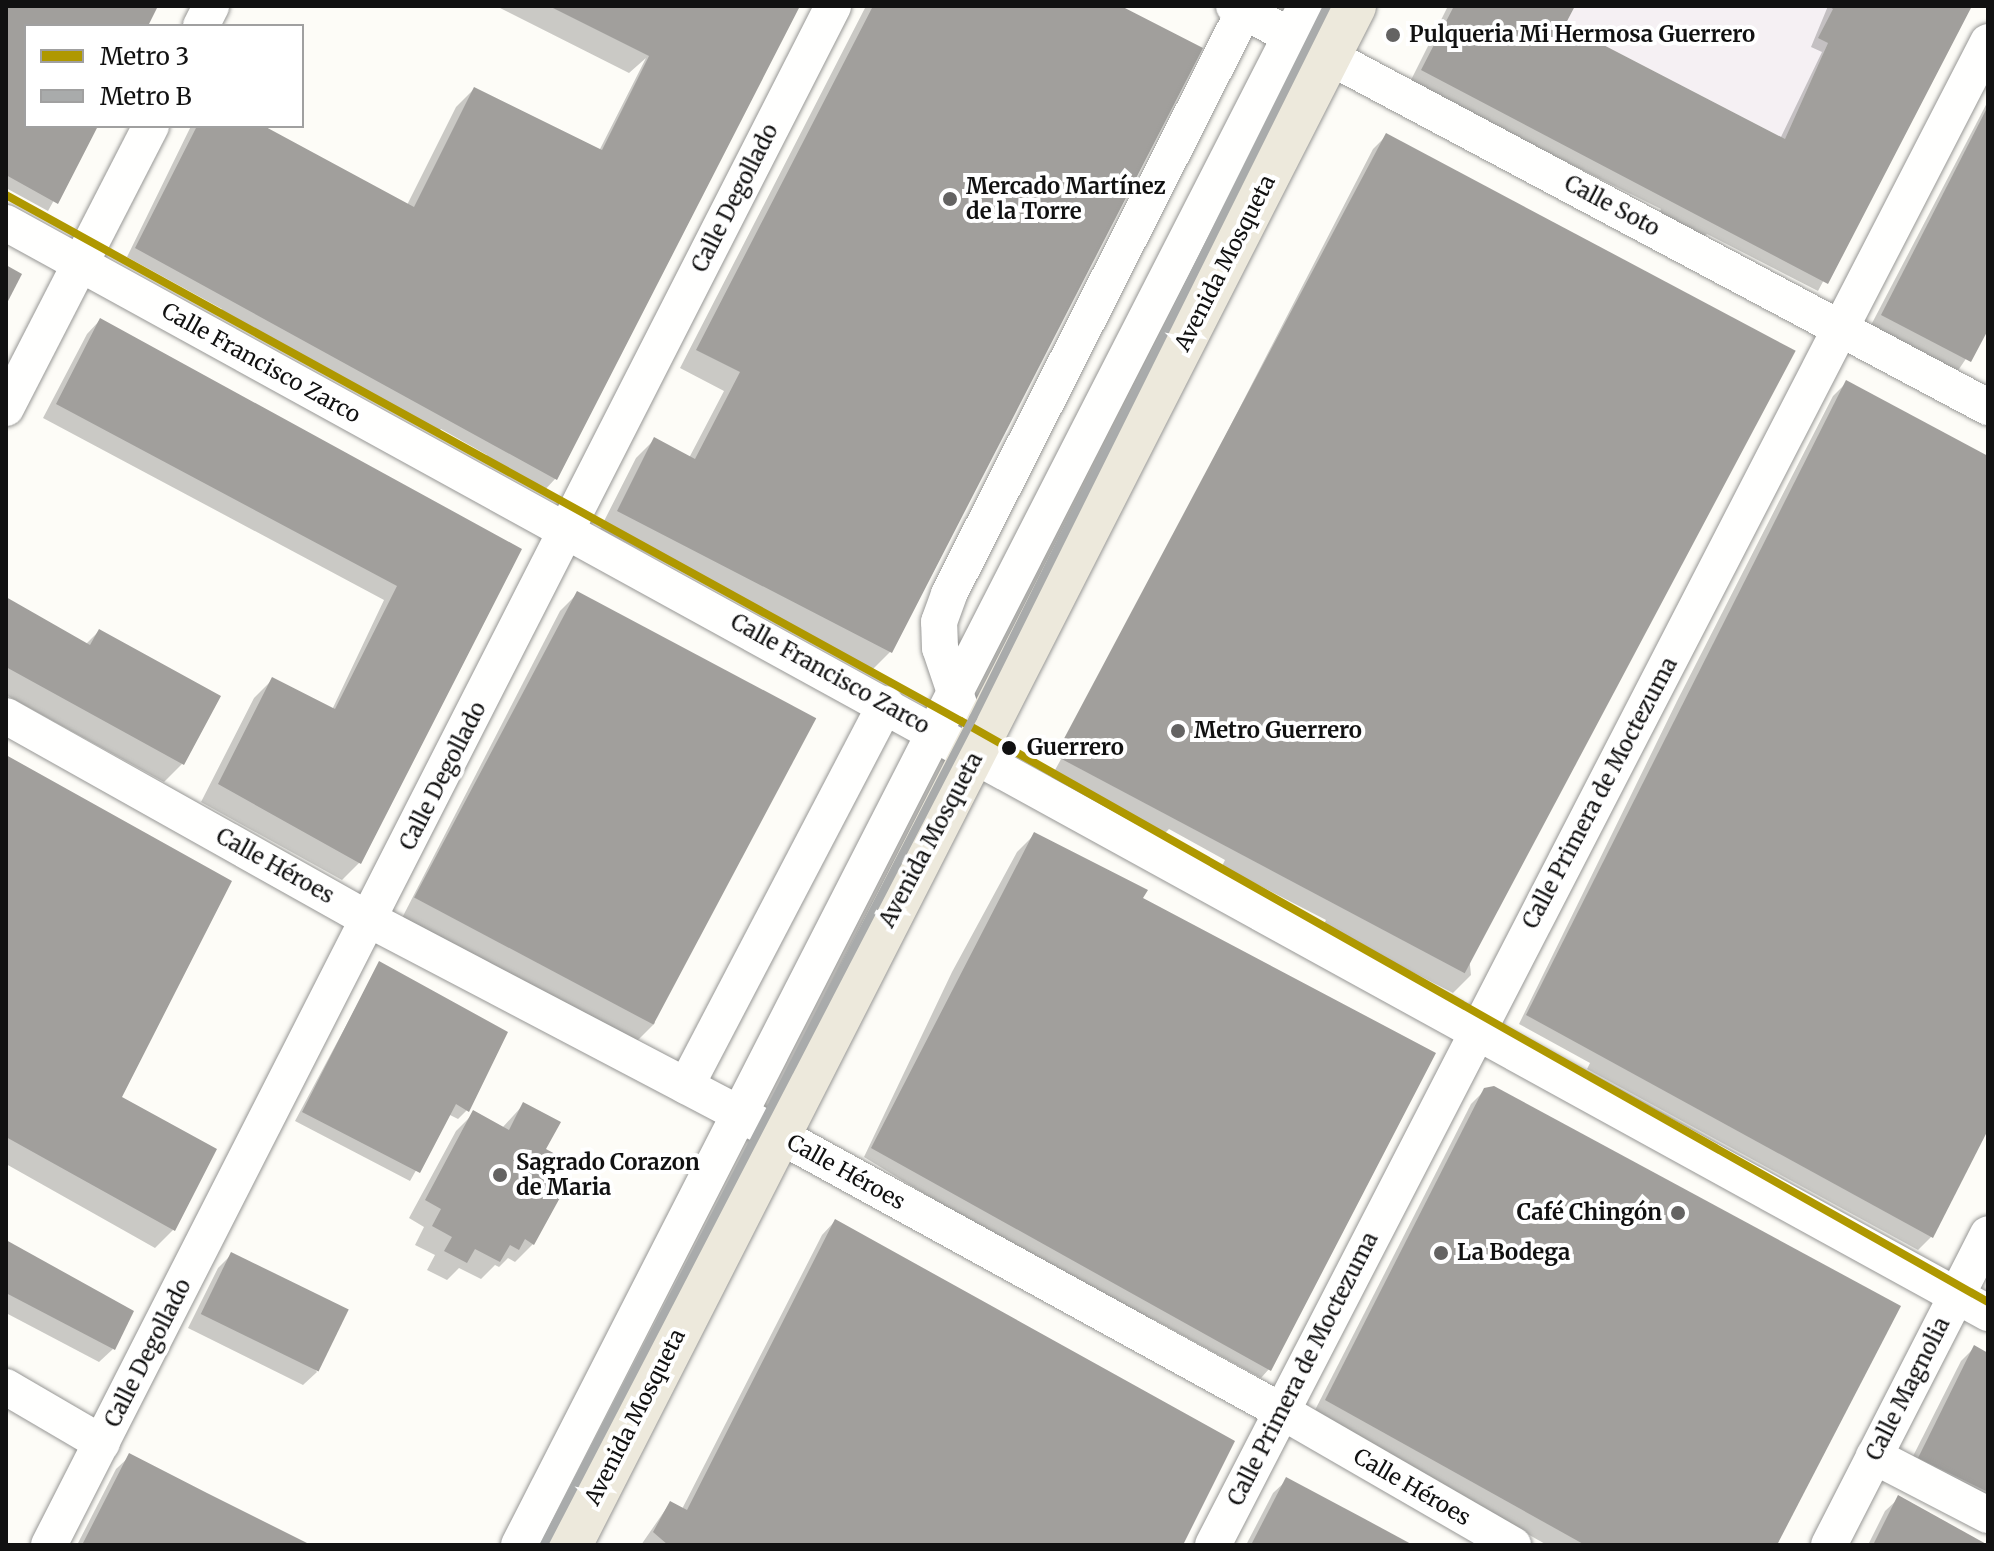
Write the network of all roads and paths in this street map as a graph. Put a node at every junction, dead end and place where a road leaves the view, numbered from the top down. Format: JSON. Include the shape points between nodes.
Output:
{"nodes":[{"id":1,"x":211,"y":6,"type":"edge"},
{"id":2,"x":833,"y":6,"type":"edge"},
{"id":3,"x":1354,"y":6,"type":"edge"},
{"id":4,"x":1239,"y":9,"type":"edge"},
{"id":5,"x":1298,"y":21,"type":"edge"},
{"id":6,"x":202,"y":24,"type":"edge"},
{"id":7,"x":1988,"y":42,"type":"edge"},
{"id":8,"x":1329,"y":56,"type":"junction"},
{"id":9,"x":150,"y":128,"type":"edge"},
{"id":10,"x":6,"y":223,"type":"edge"},
{"id":11,"x":81,"y":265,"type":"junction"},
{"id":12,"x":1843,"y":329,"type":"junction"},
{"id":13,"x":1988,"y":407,"type":"edge"},
{"id":14,"x":6,"y":408,"type":"edge"},
{"id":15,"x":567,"y":529,"type":"junction"},
{"id":16,"x":955,"y":693,"type":"junction"},
{"id":17,"x":886,"y":704,"type":"junction"},
{"id":18,"x":6,"y":716,"type":"edge"},
{"id":19,"x":936,"y":731,"type":"junction"},
{"id":20,"x":976,"y":754,"type":"junction"},
{"id":21,"x":370,"y":920,"type":"junction"},
{"id":22,"x":1477,"y":1029,"type":"junction"},
{"id":23,"x":686,"y":1086,"type":"junction"},
{"id":24,"x":739,"y":1114,"type":"junction"},
{"id":25,"x":777,"y":1134,"type":"junction"},
{"id":26,"x":1988,"y":1234,"type":"edge"},
{"id":27,"x":1956,"y":1296,"type":"junction"},
{"id":28,"x":1988,"y":1313,"type":"edge"},
{"id":29,"x":6,"y":1387,"type":"edge"},
{"id":30,"x":1281,"y":1411,"type":"junction"},
{"id":31,"x":102,"y":1443,"type":"junction"},
{"id":32,"x":1874,"y":1456,"type":"junction"},
{"id":33,"x":1988,"y":1515,"type":"edge"},
{"id":34,"x":49,"y":1545,"type":"edge"},
{"id":35,"x":519,"y":1545,"type":"edge"},
{"id":36,"x":570,"y":1545,"type":"edge"},
{"id":37,"x":1213,"y":1545,"type":"edge"},
{"id":38,"x":1513,"y":1545,"type":"edge"},
{"id":39,"x":1829,"y":1545,"type":"edge"}],
"edges":[{"from":1,"to":6,"type":"street"},
{"from":2,"to":15,"type":"street","name":"Calle Degollado"},
{"from":3,"to":8,"type":"main road","name":"Avenida Mosqueta"},
{"from":4,"to":5,"type":"street","name":"Calle Soto"},
{"from":4,"to":16,"type":"street","via":[[949,594],[939,622],[940,648]]},
{"from":5,"to":8,"type":"street","name":"Calle Soto"},
{"from":5,"to":16,"type":"street"},
{"from":7,"to":12,"type":"street","name":"Calle Primera de Moctezuma"},
{"from":8,"to":12,"type":"street","name":"Calle Soto"},
{"from":8,"to":20,"type":"main road","name":"Avenida Mosqueta"},
{"from":9,"to":11,"type":"street"},
{"from":10,"to":11,"type":"street","name":"Calle Francisco Zarco"},
{"from":11,"to":14,"type":"street"},
{"from":11,"to":15,"type":"street","name":"Calle Francisco Zarco"},
{"from":12,"to":13,"type":"street","name":"Calle Soto"},
{"from":12,"to":22,"type":"street","name":"Calle Primera de Moctezuma"},
{"from":15,"to":17,"type":"street","name":"Calle Francisco Zarco"},
{"from":15,"to":21,"type":"street","name":"Calle Degollado"},
{"from":16,"to":19,"type":"street"},
{"from":16,"to":20,"type":"street"},
{"from":17,"to":19,"type":"street","name":"Calle Francisco Zarco"},
{"from":17,"to":23,"type":"street"},
{"from":18,"to":21,"type":"street","name":"Calle Héroes"},
{"from":19,"to":20,"type":"street","name":"Calle Francisco Zarco"},
{"from":19,"to":24,"type":"street"},
{"from":20,"to":22,"type":"street","name":"Calle Francisco Zarco"},
{"from":20,"to":25,"type":"main road","name":"Avenida Mosqueta"},
{"from":21,"to":23,"type":"street","name":"Calle Héroes"},
{"from":21,"to":31,"type":"street","name":"Calle Degollado"},
{"from":22,"to":27,"type":"street","name":"Calle Francisco Zarco"},
{"from":22,"to":30,"type":"street","name":"Calle Primera de Moctezuma"},
{"from":23,"to":24,"type":"street","name":"Calle Héroes"},
{"from":24,"to":25,"type":"street","name":"Calle Héroes"},
{"from":24,"to":35,"type":"street"},
{"from":25,"to":30,"type":"street","name":"Calle Héroes"},
{"from":25,"to":36,"type":"main road","name":"Avenida Mosqueta"},
{"from":26,"to":27,"type":"street","name":"Calle Magnolia"},
{"from":27,"to":28,"type":"street","name":"Calle Francisco Zarco"},
{"from":27,"to":32,"type":"street","name":"Calle Magnolia"},
{"from":29,"to":31,"type":"street"},
{"from":30,"to":37,"type":"street","name":"Calle Primera de Moctezuma"},
{"from":30,"to":38,"type":"street","name":"Calle Héroes"},
{"from":31,"to":34,"type":"street","name":"Calle Degollado"},
{"from":32,"to":33,"type":"street"},
{"from":32,"to":39,"type":"street","name":"Calle Magnolia"}]}
